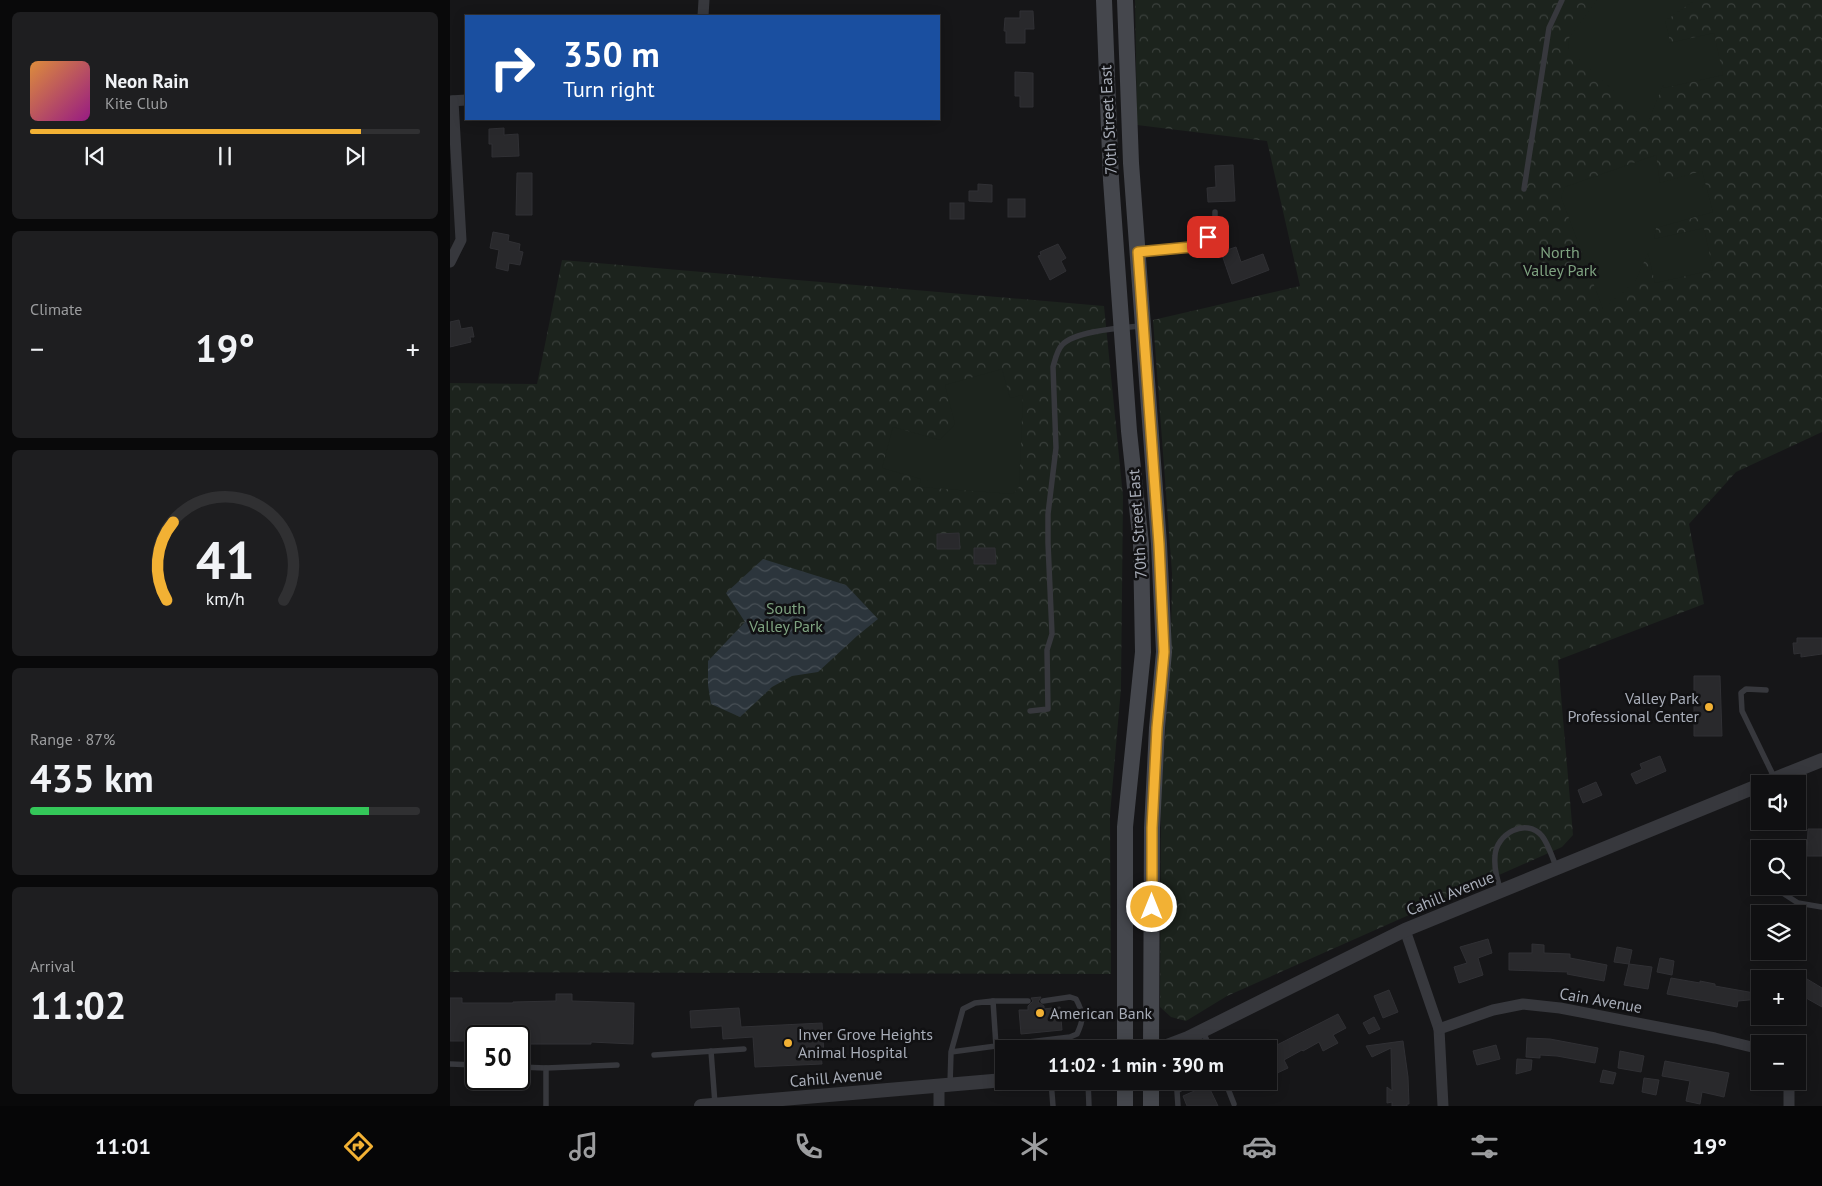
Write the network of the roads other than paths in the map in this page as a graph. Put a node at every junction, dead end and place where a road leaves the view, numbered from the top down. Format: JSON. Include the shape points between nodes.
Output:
{"nodes":[{"id":1,"x":704,"y":0,"type":"edge"},
{"id":2,"x":1104,"y":0,"type":"edge"},
{"id":3,"x":1125,"y":0,"type":"edge"},
{"id":4,"x":1562,"y":0,"type":"edge"},
{"id":5,"x":703,"y":15,"type":"edge"},
{"id":6,"x":452,"y":100,"type":"edge"},
{"id":7,"x":465,"y":100,"type":"edge"},
{"id":8,"x":1524,"y":189,"type":"dead end"},
{"id":9,"x":1215,"y":212,"type":"dead end"},
{"id":10,"x":1138,"y":252,"type":"junction"},
{"id":11,"x":450,"y":262,"type":"edge"},
{"id":12,"x":1143,"y":326,"type":"junction"},
{"id":13,"x":1123,"y":328,"type":"junction"},
{"id":14,"x":1766,"y":690,"type":"dead end"},
{"id":15,"x":1030,"y":711,"type":"dead end"},
{"id":16,"x":1822,"y":760,"type":"edge"},
{"id":17,"x":1764,"y":775,"type":"edge"},
{"id":18,"x":1784,"y":775,"type":"edge"},
{"id":19,"x":1751,"y":788,"type":"edge"},
{"id":20,"x":1557,"y":868,"type":"junction"},
{"id":21,"x":1501,"y":891,"type":"junction"},
{"id":22,"x":1786,"y":895,"type":"edge"},
{"id":23,"x":1822,"y":907,"type":"edge"},
{"id":24,"x":1405,"y":930,"type":"junction"},
{"id":25,"x":993,"y":1001,"type":"junction"},
{"id":26,"x":1028,"y":1001,"type":"dead end"},
{"id":27,"x":1043,"y":1001,"type":"dead end"},
{"id":28,"x":1202,"y":1030,"type":"junction"},
{"id":29,"x":1439,"y":1030,"type":"junction"},
{"id":30,"x":996,"y":1040,"type":"edge"},
{"id":31,"x":1045,"y":1040,"type":"edge"},
{"id":32,"x":1125,"y":1040,"type":"edge"},
{"id":33,"x":1151,"y":1040,"type":"edge"},
{"id":34,"x":1180,"y":1040,"type":"edge"},
{"id":35,"x":1207,"y":1040,"type":"edge"},
{"id":36,"x":995,"y":1046,"type":"edge"},
{"id":37,"x":1751,"y":1047,"type":"edge"},
{"id":38,"x":744,"y":1049,"type":"dead end"},
{"id":39,"x":711,"y":1051,"type":"junction"},
{"id":40,"x":951,"y":1052,"type":"junction"},
{"id":41,"x":654,"y":1055,"type":"dead end"},
{"id":42,"x":450,"y":1064,"type":"edge"},
{"id":43,"x":465,"y":1065,"type":"edge"},
{"id":44,"x":618,"y":1065,"type":"dead end"},
{"id":45,"x":530,"y":1067,"type":"edge"},
{"id":46,"x":546,"y":1068,"type":"junction"},
{"id":47,"x":995,"y":1081,"type":"edge"},
{"id":48,"x":944,"y":1086,"type":"junction"},
{"id":49,"x":1052,"y":1090,"type":"edge"},
{"id":50,"x":1088,"y":1090,"type":"edge"},
{"id":51,"x":1125,"y":1090,"type":"edge"},
{"id":52,"x":1151,"y":1090,"type":"edge"},
{"id":53,"x":1179,"y":1090,"type":"edge"},
{"id":54,"x":1229,"y":1090,"type":"edge"},
{"id":55,"x":1789,"y":1090,"type":"edge"},
{"id":56,"x":1234,"y":1104,"type":"dead end"},
{"id":57,"x":708,"y":1105,"type":"edge"},
{"id":58,"x":546,"y":1106,"type":"edge"},
{"id":59,"x":938,"y":1106,"type":"edge"},
{"id":60,"x":1053,"y":1106,"type":"edge"},
{"id":61,"x":1089,"y":1106,"type":"edge"},
{"id":62,"x":1125,"y":1106,"type":"edge"},
{"id":63,"x":1151,"y":1106,"type":"edge"},
{"id":64,"x":1178,"y":1106,"type":"edge"},
{"id":65,"x":1443,"y":1106,"type":"edge"},
{"id":66,"x":1789,"y":1106,"type":"edge"}],
"edges":[{"from":1,"to":5,"type":"street"},
{"from":2,"to":13,"type":"main road","name":"70th Street East","via":[[1111,180]]},
{"from":3,"to":10,"type":"main road","name":"70th Street East"},
{"from":4,"to":8,"type":"lane","via":[[1549,28]]},
{"from":6,"to":7,"type":"street"},
{"from":6,"to":11,"type":"street","via":[[461,240]]},
{"from":9,"to":10,"type":"lane","via":[[1215,228],[1202,246]]},
{"from":10,"to":12,"type":"main road","name":"70th Street East"},
{"from":12,"to":13,"type":"lane"},
{"from":12,"to":33,"type":"main road","name":"70th Street East","via":[[1164,652],[1152,828]]},
{"from":13,"to":15,"type":"lane","via":[[1068,340],[1060,346],[1054,367],[1056,448],[1048,514],[1052,634],[1047,650],[1048,708]]},
{"from":13,"to":32,"type":"main road","name":"70th Street East","via":[[1129,431],[1141,544],[1143,652],[1125,827]]},
{"from":14,"to":17,"type":"lane","via":[[1746,689],[1741,693],[1742,711]]},
{"from":16,"to":18,"type":"street","name":"Cahill Avenue"},
{"from":19,"to":20,"type":"street","name":"Cahill Avenue"},
{"from":20,"to":21,"type":"street","name":"Cahill Avenue"},
{"from":20,"to":21,"type":"lane","via":[[1542,837],[1524,827],[1514,830],[1504,836],[1494,856]]},
{"from":21,"to":24,"type":"street","name":"Cahill Avenue"},
{"from":22,"to":23,"type":"lane","via":[[1798,903]]},
{"from":24,"to":28,"type":"street","name":"Cahill Avenue"},
{"from":24,"to":29,"type":"street"},
{"from":25,"to":26,"type":"lane"},
{"from":25,"to":30,"type":"lane"},
{"from":25,"to":40,"type":"lane","via":[[975,1003],[963,1009]]},
{"from":27,"to":31,"type":"lane","via":[[1070,997],[1076,999],[1082,1010],[1082,1023],[1077,1034]]},
{"from":28,"to":34,"type":"street","name":"Cahill Avenue"},
{"from":28,"to":35,"type":"lane"},
{"from":29,"to":37,"type":"street","name":"Cain Avenue","via":[[1493,1010],[1524,1004],[1560,1008]]},
{"from":29,"to":65,"type":"street"},
{"from":36,"to":40,"type":"lane"},
{"from":38,"to":39,"type":"lane"},
{"from":39,"to":41,"type":"lane"},
{"from":39,"to":57,"type":"lane"},
{"from":40,"to":48,"type":"lane"},
{"from":42,"to":43,"type":"lane"},
{"from":44,"to":46,"type":"lane"},
{"from":45,"to":46,"type":"lane"},
{"from":46,"to":58,"type":"lane"},
{"from":47,"to":48,"type":"street","name":"Cahill Avenue"},
{"from":48,"to":57,"type":"street","name":"Cahill Avenue"},
{"from":48,"to":59,"type":"street"},
{"from":49,"to":60,"type":"lane"},
{"from":50,"to":61,"type":"lane"},
{"from":51,"to":62,"type":"main road"},
{"from":52,"to":63,"type":"main road"},
{"from":53,"to":64,"type":"lane"},
{"from":54,"to":56,"type":"lane"},
{"from":55,"to":66,"type":"street"}]}
